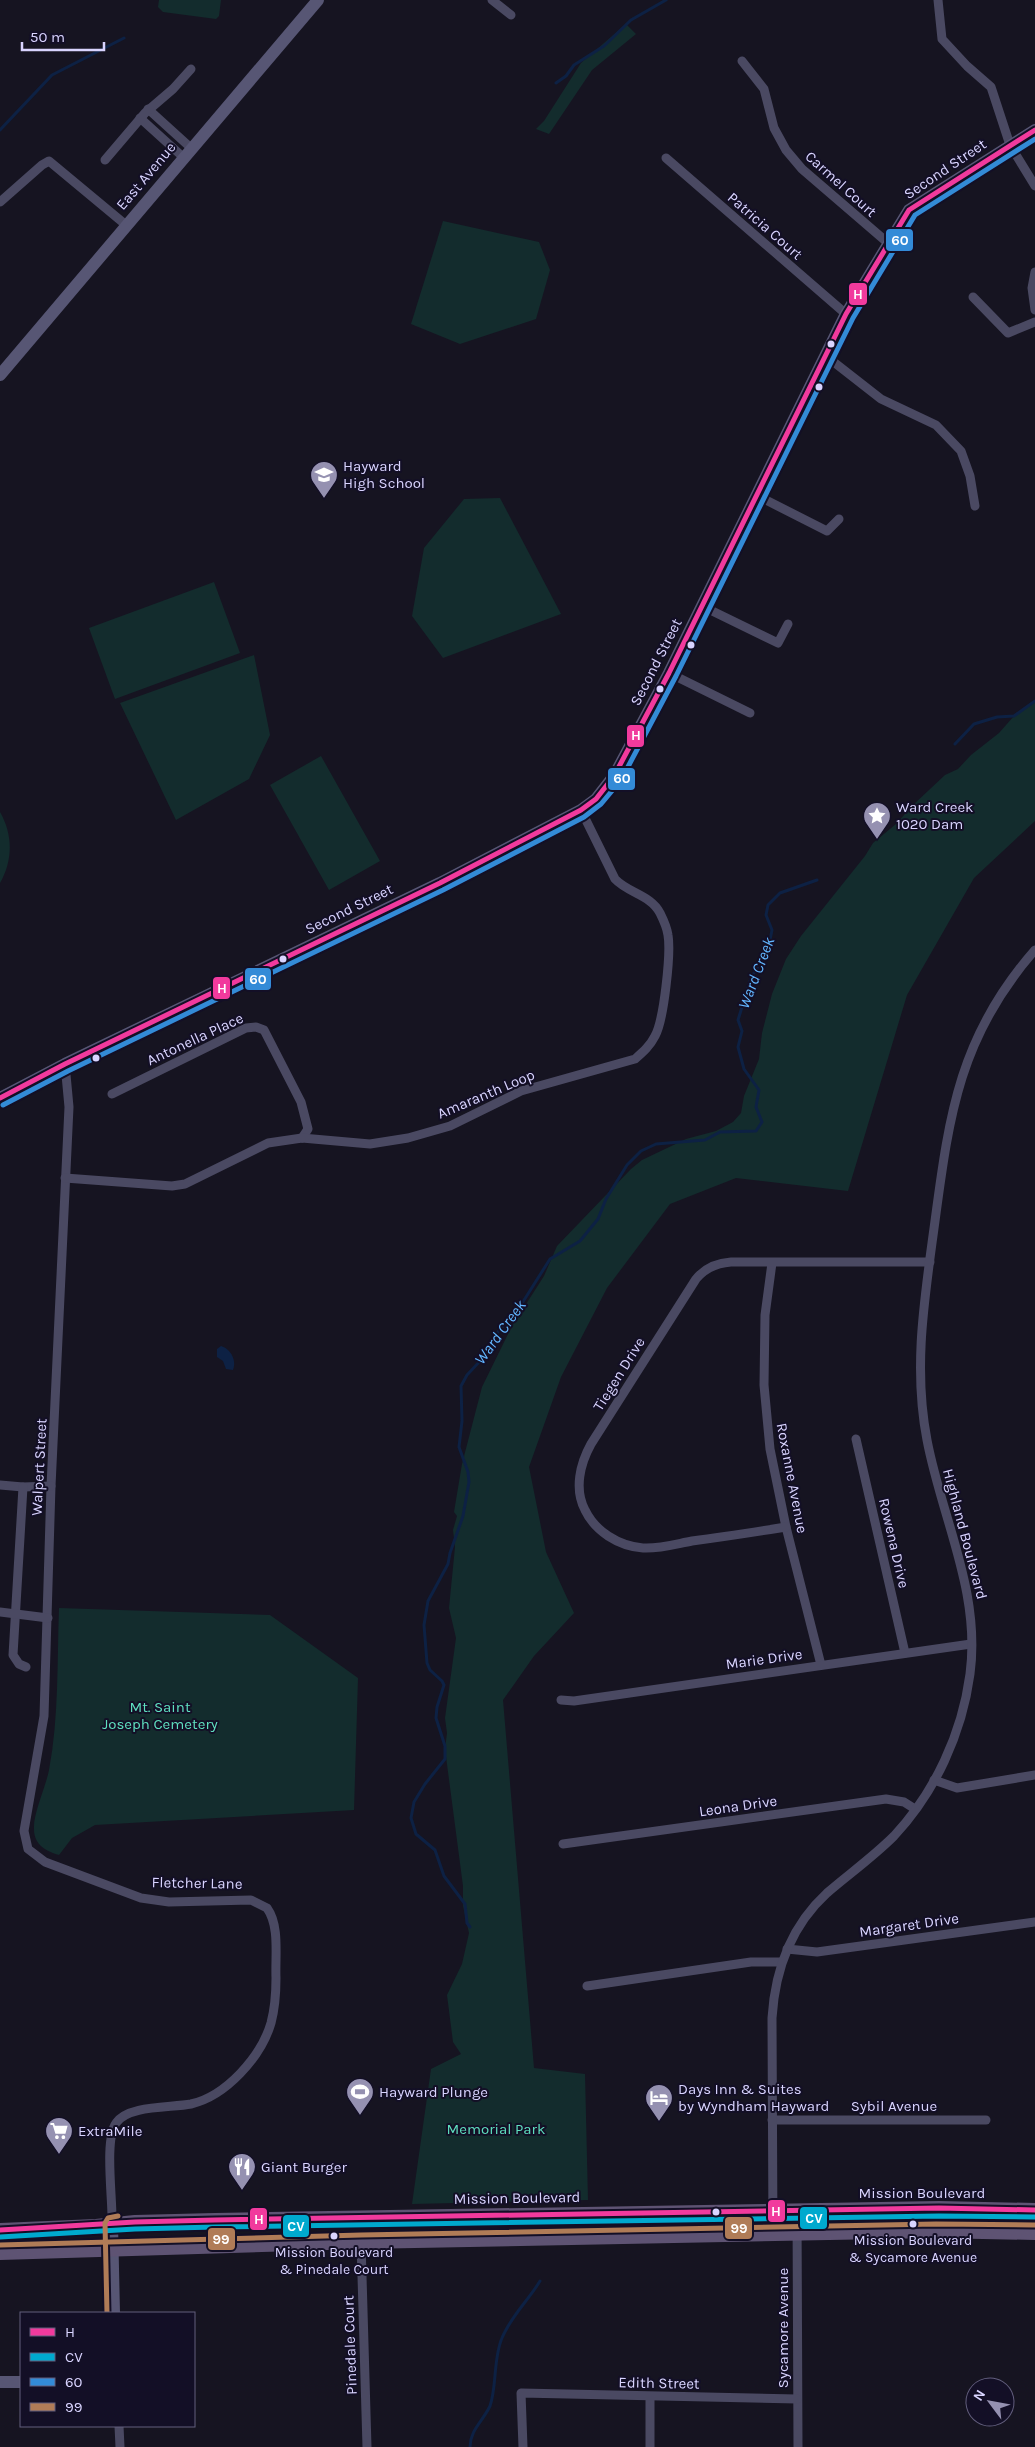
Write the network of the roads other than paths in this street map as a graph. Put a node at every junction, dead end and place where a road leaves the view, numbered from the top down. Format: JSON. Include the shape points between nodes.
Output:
{"nodes":[{"id":1,"x":318,"y":0,"type":"edge"},
{"id":2,"x":492,"y":0,"type":"edge"},
{"id":3,"x":938,"y":0,"type":"edge"},
{"id":4,"x":511,"y":15,"type":"dead end"},
{"id":5,"x":742,"y":61,"type":"dead end"},
{"id":6,"x":191,"y":69,"type":"dead end"},
{"id":7,"x":148,"y":109,"type":"junction"},
{"id":8,"x":140,"y":118,"type":"junction"},
{"id":9,"x":1035,"y":130,"type":"edge"},
{"id":10,"x":1010,"y":145,"type":"junction"},
{"id":11,"x":187,"y":153,"type":"junction"},
{"id":12,"x":666,"y":158,"type":"dead end"},
{"id":13,"x":105,"y":160,"type":"dead end"},
{"id":14,"x":1035,"y":186,"type":"edge"},
{"id":15,"x":0,"y":202,"type":"edge"},
{"id":16,"x":126,"y":225,"type":"junction"},
{"id":17,"x":888,"y":243,"type":"junction"},
{"id":18,"x":1035,"y":272,"type":"edge"},
{"id":19,"x":973,"y":297,"type":"dead end"},
{"id":20,"x":1035,"y":310,"type":"edge"},
{"id":21,"x":846,"y":314,"type":"junction"},
{"id":22,"x":1035,"y":322,"type":"edge"},
{"id":23,"x":826,"y":356,"type":"junction"},
{"id":24,"x":0,"y":375,"type":"edge"},
{"id":25,"x":756,"y":495,"type":"junction"},
{"id":26,"x":975,"y":506,"type":"dead end"},
{"id":27,"x":839,"y":519,"type":"dead end"},
{"id":28,"x":702,"y":606,"type":"junction"},
{"id":29,"x":788,"y":624,"type":"dead end"},
{"id":30,"x":669,"y":673,"type":"junction"},
{"id":31,"x":750,"y":713,"type":"dead end"},
{"id":32,"x":581,"y":810,"type":"junction"},
{"id":33,"x":1035,"y":950,"type":"edge"},
{"id":34,"x":65,"y":1064,"type":"junction"},
{"id":35,"x":112,"y":1094,"type":"dead end"},
{"id":36,"x":0,"y":1098,"type":"edge"},
{"id":37,"x":302,"y":1138,"type":"junction"},
{"id":38,"x":65,"y":1178,"type":"junction"},
{"id":39,"x":930,"y":1262,"type":"junction"},
{"id":40,"x":772,"y":1263,"type":"junction"},
{"id":41,"x":856,"y":1439,"type":"dead end"},
{"id":42,"x":0,"y":1485,"type":"edge"},
{"id":43,"x":51,"y":1486,"type":"junction"},
{"id":44,"x":23,"y":1487,"type":"junction"},
{"id":45,"x":786,"y":1527,"type":"junction"},
{"id":46,"x":0,"y":1612,"type":"edge"},
{"id":47,"x":15,"y":1614,"type":"junction"},
{"id":48,"x":48,"y":1618,"type":"junction"},
{"id":49,"x":972,"y":1644,"type":"junction"},
{"id":50,"x":905,"y":1653,"type":"junction"},
{"id":51,"x":822,"y":1664,"type":"junction"},
{"id":52,"x":26,"y":1667,"type":"dead end"},
{"id":53,"x":561,"y":1700,"type":"dead end"},
{"id":54,"x":1035,"y":1776,"type":"edge"},
{"id":55,"x":934,"y":1780,"type":"junction"},
{"id":56,"x":915,"y":1809,"type":"junction"},
{"id":57,"x":563,"y":1844,"type":"dead end"},
{"id":58,"x":45,"y":1862,"type":"joint"},
{"id":59,"x":1035,"y":1922,"type":"edge"},
{"id":60,"x":787,"y":1949,"type":"junction"},
{"id":61,"x":782,"y":1962,"type":"junction"},
{"id":62,"x":587,"y":1986,"type":"dead end"},
{"id":63,"x":772,"y":2120,"type":"junction"},
{"id":64,"x":986,"y":2120,"type":"dead end"},
{"id":65,"x":774,"y":2210,"type":"junction"},
{"id":66,"x":798,"y":2210,"type":"junction"},
{"id":67,"x":1035,"y":2210,"type":"edge"},
{"id":68,"x":112,"y":2224,"type":"junction"},
{"id":69,"x":0,"y":2230,"type":"edge"},
{"id":70,"x":1035,"y":2233,"type":"edge"},
{"id":71,"x":796,"y":2234,"type":"junction"},
{"id":72,"x":773,"y":2235,"type":"junction"},
{"id":73,"x":361,"y":2242,"type":"junction"},
{"id":74,"x":113,"y":2249,"type":"junction"},
{"id":75,"x":0,"y":2253,"type":"edge"},
{"id":76,"x":114,"y":2312,"type":"edge"},
{"id":77,"x":0,"y":2382,"type":"edge"},
{"id":78,"x":20,"y":2382,"type":"edge"},
{"id":79,"x":650,"y":2397,"type":"junction"},
{"id":80,"x":797,"y":2399,"type":"junction"},
{"id":81,"x":119,"y":2427,"type":"edge"},
{"id":82,"x":120,"y":2447,"type":"edge"},
{"id":83,"x":368,"y":2447,"type":"edge"},
{"id":84,"x":523,"y":2447,"type":"edge"},
{"id":85,"x":650,"y":2447,"type":"edge"},
{"id":86,"x":798,"y":2447,"type":"edge"}],
"edges":[{"from":1,"to":11,"type":"street","name":"East Avenue"},
{"from":2,"to":4,"type":"street"},
{"from":3,"to":10,"type":"street","via":[[942,39],[991,87]]},
{"from":5,"to":17,"type":"street","name":"Carmel Court","via":[[764,89],[774,128],[786,150],[802,169]]},
{"from":6,"to":7,"type":"street"},
{"from":7,"to":8,"type":"street"},
{"from":7,"to":11,"type":"street"},
{"from":8,"to":11,"type":"street"},
{"from":8,"to":13,"type":"street"},
{"from":9,"to":10,"type":"street","name":"Second Street"},
{"from":10,"to":14,"type":"street"},
{"from":10,"to":17,"type":"street","name":"Second Street","via":[[910,210]]},
{"from":11,"to":16,"type":"street","name":"East Avenue"},
{"from":12,"to":21,"type":"street","name":"Patricia Court"},
{"from":15,"to":16,"type":"street","via":[[49,161]]},
{"from":16,"to":24,"type":"street","name":"East Avenue"},
{"from":17,"to":21,"type":"street","name":"Second Street"},
{"from":18,"to":20,"type":"street","via":[[1032,288]]},
{"from":19,"to":22,"type":"street","via":[[1008,333]]},
{"from":21,"to":23,"type":"street","name":"Second Street"},
{"from":23,"to":25,"type":"street","name":"Second Street"},
{"from":23,"to":26,"type":"street","via":[[881,399],[936,425],[961,451],[970,476]]},
{"from":25,"to":27,"type":"street","via":[[827,531]]},
{"from":25,"to":28,"type":"street","name":"Second Street"},
{"from":28,"to":29,"type":"street","via":[[778,643]]},
{"from":28,"to":30,"type":"street","name":"Second Street"},
{"from":30,"to":31,"type":"street"},
{"from":30,"to":32,"type":"street","name":"Second Street","via":[[614,776],[596,800]]},
{"from":32,"to":34,"type":"street","name":"Second Street","via":[[431,887]]},
{"from":32,"to":37,"type":"street","name":"Amaranth Loop","via":[[615,880],[654,904],[668,935],[665,994],[656,1034],[648,1048],[635,1059],[521,1091],[450,1126],[408,1138],[370,1144]]},
{"from":33,"to":39,"type":"street","name":"Highland Boulevard","via":[[988,1017],[962,1075],[948,1132]]},
{"from":34,"to":36,"type":"street","name":"Second Street"},
{"from":34,"to":38,"type":"street","name":"Walpert Street","via":[[69,1107]]},
{"from":35,"to":37,"type":"street","name":"Antonella Place","via":[[246,1028],[256,1027],[264,1030],[301,1102],[308,1129]]},
{"from":37,"to":38,"type":"street","name":"Amaranth Loop","via":[[268,1143],[185,1184],[129,1184]]},
{"from":38,"to":43,"type":"street","name":"Walpert Street"},
{"from":39,"to":40,"type":"street","name":"Tiegen Drive"},
{"from":39,"to":49,"type":"street","name":"Highland Boulevard","via":[[920,1333],[922,1405],[938,1486],[965,1579]]},
{"from":40,"to":45,"type":"street","name":"Roxanne Avenue","via":[[765,1315],[764,1385],[770,1449]]},
{"from":40,"to":45,"type":"street","name":"Tiegen Drive","via":[[724,1262],[700,1274],[591,1444],[582,1461],[579,1488],[584,1508],[595,1525],[610,1538],[633,1546],[652,1548]]},
{"from":41,"to":50,"type":"street","name":"Rowena Drive"},
{"from":42,"to":44,"type":"street"},
{"from":43,"to":44,"type":"street"},
{"from":43,"to":48,"type":"street","name":"Walpert Street"},
{"from":44,"to":47,"type":"street"},
{"from":45,"to":51,"type":"street","name":"Roxanne Avenue"},
{"from":46,"to":47,"type":"street"},
{"from":47,"to":48,"type":"street"},
{"from":47,"to":52,"type":"street","via":[[13,1655],[19,1664]]},
{"from":48,"to":58,"type":"street","name":"Walpert Street","via":[[41,1737],[24,1831],[28,1849]]},
{"from":49,"to":50,"type":"street","name":"Marie Drive"},
{"from":49,"to":55,"type":"street","name":"Highland Boulevard","via":[[961,1719]]},
{"from":50,"to":51,"type":"street","name":"Marie Drive"},
{"from":51,"to":53,"type":"street","name":"Marie Drive","via":[[574,1701]]},
{"from":54,"to":55,"type":"street","via":[[958,1788]]},
{"from":55,"to":56,"type":"street","name":"Highland Boulevard"},
{"from":56,"to":57,"type":"street","name":"Leona Drive","via":[[904,1802],[886,1799]]},
{"from":56,"to":60,"type":"street","name":"Highland Boulevard","via":[[893,1836],[813,1907]]},
{"from":58,"to":68,"type":"street","name":"Fletcher Lane","via":[[141,1898],[169,1902],[251,1900],[268,1908],[274,1924],[275,2005],[264,2039],[242,2071],[209,2096],[169,2108],[133,2111],[116,2122],[110,2140]]},
{"from":59,"to":60,"type":"street","name":"Margaret Drive","via":[[817,1952]]},
{"from":60,"to":61,"type":"street","name":"Highland Boulevard"},
{"from":61,"to":62,"type":"street","via":[[751,1962]]},
{"from":61,"to":63,"type":"street","name":"Highland Boulevard","via":[[772,2018]]},
{"from":63,"to":64,"type":"street","name":"Sybil Avenue"},
{"from":63,"to":65,"type":"street","name":"Highland Boulevard"},
{"from":65,"to":66,"type":"main road","name":"Mission Boulevard"},
{"from":65,"to":68,"type":"main road","name":"Mission Boulevard","via":[[264,2218]]},
{"from":65,"to":72,"type":"street","name":"Highland Boulevard"},
{"from":66,"to":67,"type":"main road","name":"Mission Boulevard"},
{"from":66,"to":71,"type":"street","name":"Sycamore Avenue"},
{"from":68,"to":69,"type":"main road","name":"Mission Boulevard"},
{"from":68,"to":74,"type":"street","name":"Fletcher Lane"},
{"from":70,"to":71,"type":"main road","via":[[936,2230]]},
{"from":71,"to":72,"type":"main road"},
{"from":71,"to":80,"type":"street","name":"Sycamore Avenue"},
{"from":72,"to":73,"type":"main road"},
{"from":73,"to":74,"type":"main road"},
{"from":73,"to":83,"type":"street","name":"Pinedale Court"},
{"from":74,"to":75,"type":"main road"},
{"from":74,"to":76,"type":"street","name":"Fletcher Lane"},
{"from":77,"to":78,"type":"street"},
{"from":79,"to":80,"type":"street","name":"Edith Street"},
{"from":79,"to":84,"type":"street","name":"Edith Street","via":[[521,2393]]},
{"from":79,"to":85,"type":"street"},
{"from":80,"to":86,"type":"street","name":"Sycamore Avenue"},
{"from":81,"to":82,"type":"street"}]}
